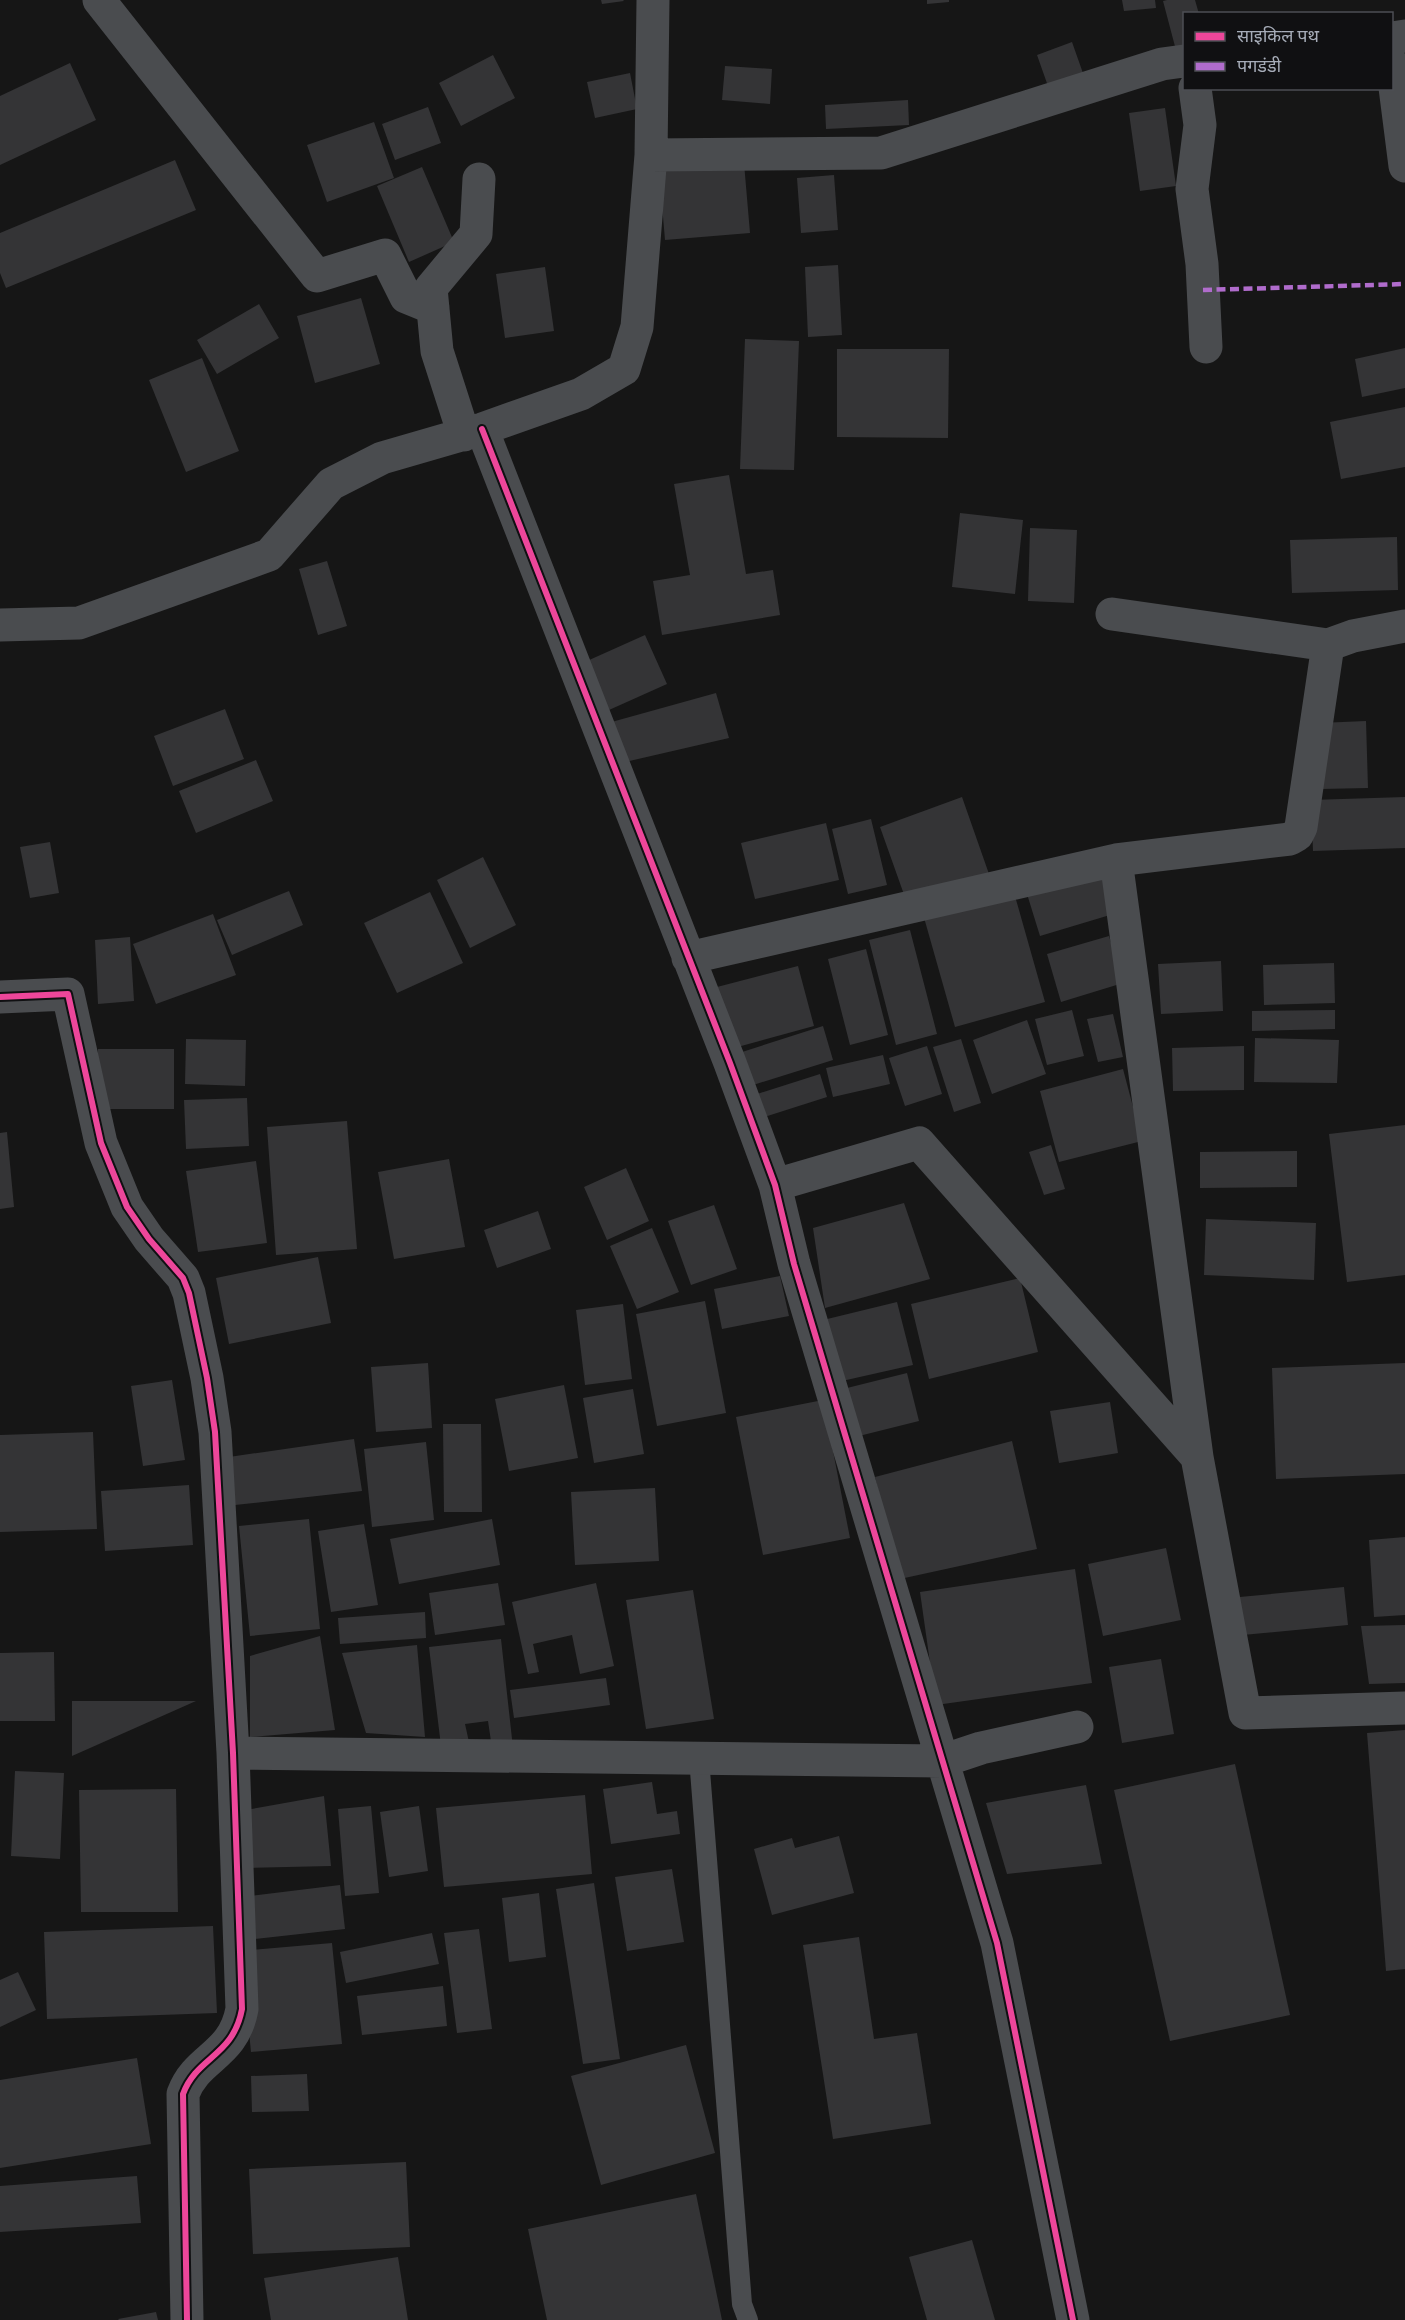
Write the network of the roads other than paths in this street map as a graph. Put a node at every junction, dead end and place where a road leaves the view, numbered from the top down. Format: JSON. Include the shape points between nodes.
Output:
{"nodes":[{"id":1,"x":99,"y":0,"type":"edge"},
{"id":2,"x":652,"y":0,"type":"edge"},
{"id":3,"x":1183,"y":61,"type":"edge"},
{"id":4,"x":1393,"y":72,"type":"edge"},
{"id":5,"x":1195,"y":90,"type":"edge"},
{"id":6,"x":651,"y":155,"type":"junction"},
{"id":7,"x":1405,"y":165,"type":"edge"},
{"id":8,"x":479,"y":179,"type":"dead end"},
{"id":9,"x":434,"y":308,"type":"junction"},
{"id":10,"x":1206,"y":347,"type":"dead end"},
{"id":11,"x":473,"y":432,"type":"junction"},
{"id":12,"x":1112,"y":614,"type":"dead end"},
{"id":13,"x":0,"y":626,"type":"edge"},
{"id":14,"x":1405,"y":626,"type":"edge"},
{"id":15,"x":1328,"y":645,"type":"junction"},
{"id":16,"x":1116,"y":860,"type":"junction"},
{"id":17,"x":688,"y":958,"type":"junction"},
{"id":18,"x":0,"y":997,"type":"edge"},
{"id":19,"x":775,"y":1185,"type":"junction"},
{"id":20,"x":1197,"y":1457,"type":"junction"},
{"id":21,"x":1405,"y":1708,"type":"edge"},
{"id":22,"x":1077,"y":1726,"type":"dead end"},
{"id":23,"x":233,"y":1753,"type":"junction"},
{"id":24,"x":699,"y":1758,"type":"junction"},
{"id":25,"x":942,"y":1761,"type":"junction"},
{"id":26,"x":188,"y":2320,"type":"edge"},
{"id":27,"x":748,"y":2320,"type":"edge"},
{"id":28,"x":1073,"y":2320,"type":"edge"}],
"edges":[{"from":1,"to":9,"type":"street","via":[[317,276],[385,255],[406,297]]},
{"from":2,"to":6,"type":"street"},
{"from":3,"to":6,"type":"street","via":[[1162,64],[881,153]]},
{"from":4,"to":7,"type":"street"},
{"from":5,"to":10,"type":"street","via":[[1200,125],[1192,189],[1202,264]]},
{"from":6,"to":11,"type":"street","via":[[637,327],[624,369],[581,394]]},
{"from":8,"to":9,"type":"street","via":[[476,234],[431,288]]},
{"from":9,"to":11,"type":"street","via":[[437,351]]},
{"from":11,"to":13,"type":"street","via":[[382,458],[331,484],[269,555],[79,623]]},
{"from":11,"to":17,"type":"street"},
{"from":12,"to":15,"type":"street"},
{"from":14,"to":15,"type":"street"},
{"from":15,"to":16,"type":"street","via":[[1297,835],[1282,841]]},
{"from":16,"to":17,"type":"street"},
{"from":16,"to":20,"type":"street"},
{"from":17,"to":19,"type":"street"},
{"from":18,"to":23,"type":"street","via":[[68,994],[101,1143],[116,1183],[127,1207],[183,1278],[189,1293],[215,1432]]},
{"from":19,"to":20,"type":"street","via":[[919,1143]]},
{"from":19,"to":25,"type":"street","via":[[797,1275]]},
{"from":20,"to":21,"type":"street","via":[[1245,1713]]},
{"from":22,"to":25,"type":"street"},
{"from":23,"to":24,"type":"street"},
{"from":23,"to":26,"type":"street","via":[[242,2009],[232,2038],[196,2071],[183,2094]]},
{"from":24,"to":25,"type":"street"},
{"from":24,"to":27,"type":"lane","via":[[742,2304]]},
{"from":25,"to":28,"type":"street","via":[[998,1943]]}]}
